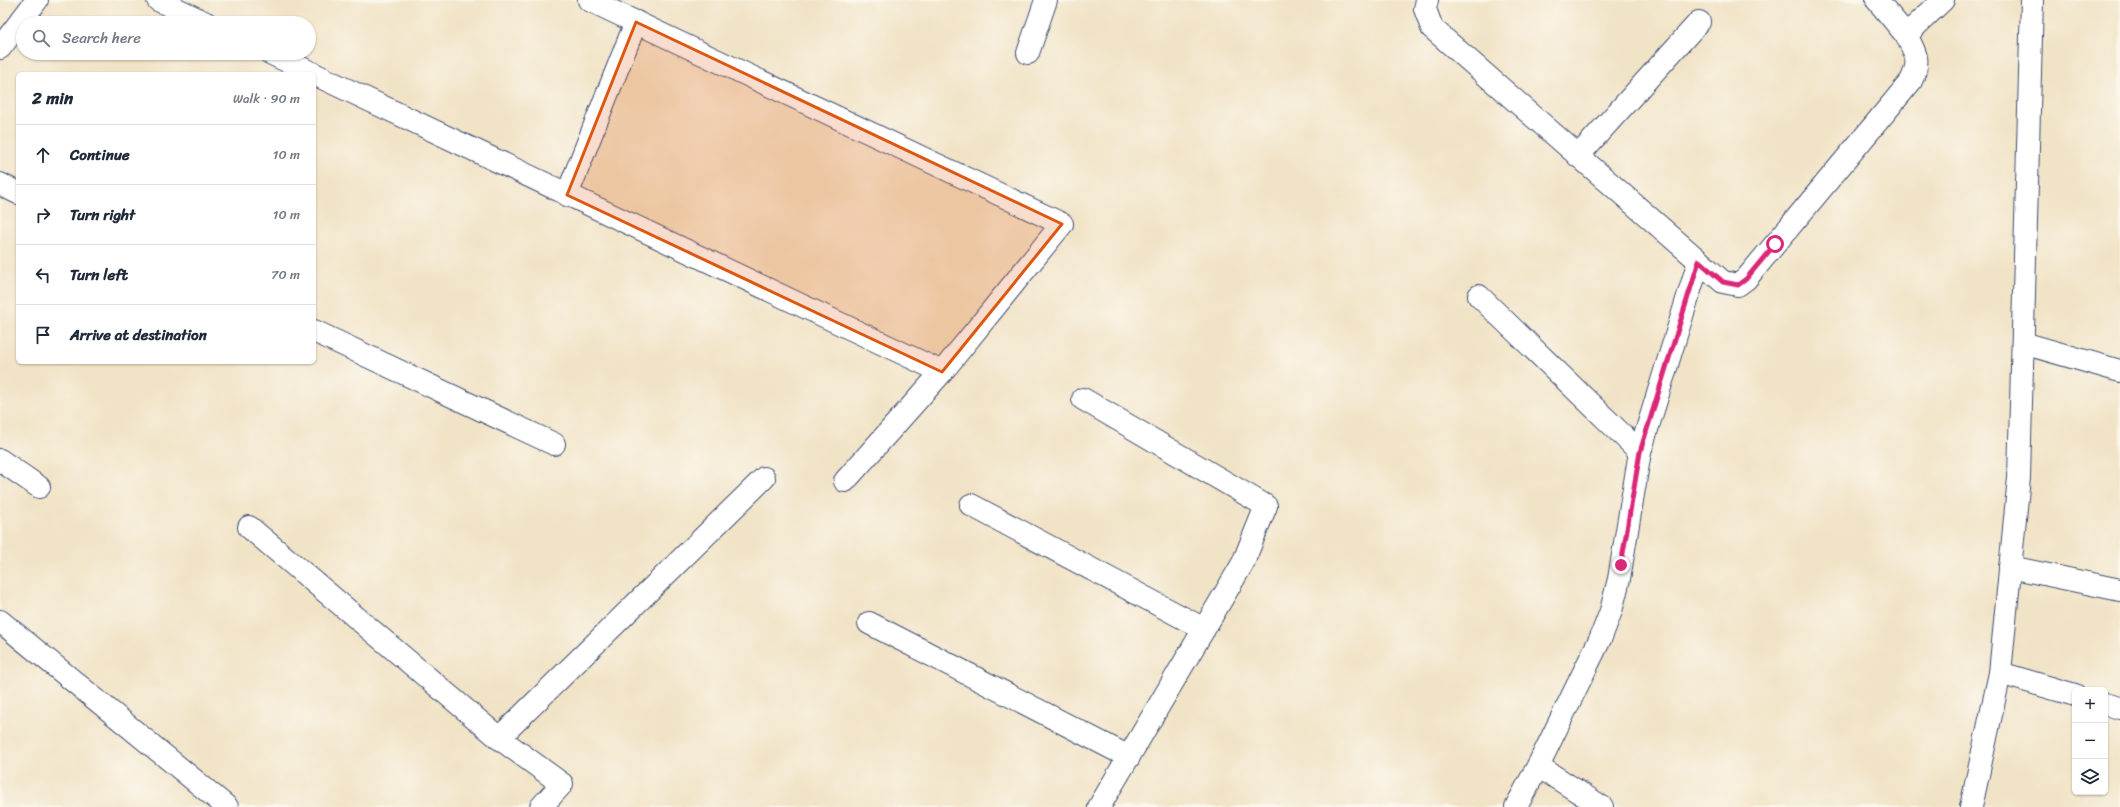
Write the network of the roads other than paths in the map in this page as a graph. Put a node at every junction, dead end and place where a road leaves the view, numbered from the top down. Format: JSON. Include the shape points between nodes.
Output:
{"nodes":[{"id":1,"x":158,"y":0,"type":"edge"},
{"id":2,"x":589,"y":0,"type":"edge"},
{"id":3,"x":1046,"y":0,"type":"edge"},
{"id":4,"x":1427,"y":0,"type":"edge"},
{"id":5,"x":1878,"y":0,"type":"edge"},
{"id":6,"x":1943,"y":0,"type":"edge"},
{"id":7,"x":2032,"y":0,"type":"edge"},
{"id":8,"x":29,"y":3,"type":"edge"},
{"id":9,"x":21,"y":16,"type":"edge"},
{"id":10,"x":191,"y":16,"type":"edge"},
{"id":11,"x":636,"y":22,"type":"junction"},
{"id":12,"x":1699,"y":22,"type":"dead end"},
{"id":13,"x":16,"y":23,"type":"edge"},
{"id":14,"x":1906,"y":35,"type":"junction"},
{"id":15,"x":0,"y":48,"type":"edge"},
{"id":16,"x":1028,"y":53,"type":"dead end"},
{"id":17,"x":285,"y":60,"type":"edge"},
{"id":18,"x":310,"y":72,"type":"edge"},
{"id":19,"x":316,"y":75,"type":"edge"},
{"id":20,"x":1578,"y":156,"type":"junction"},
{"id":21,"x":0,"y":184,"type":"edge"},
{"id":22,"x":16,"y":192,"type":"edge"},
{"id":23,"x":567,"y":195,"type":"junction"},
{"id":24,"x":1699,"y":261,"type":"junction"},
{"id":25,"x":1479,"y":296,"type":"dead end"},
{"id":26,"x":316,"y":333,"type":"edge"},
{"id":27,"x":2023,"y":343,"type":"junction"},
{"id":28,"x":2120,"y":371,"type":"edge"},
{"id":29,"x":942,"y":372,"type":"junction"},
{"id":30,"x":1083,"y":399,"type":"dead end"},
{"id":31,"x":554,"y":444,"type":"dead end"},
{"id":32,"x":1640,"y":452,"type":"junction"},
{"id":33,"x":0,"y":460,"type":"edge"},
{"id":34,"x":764,"y":478,"type":"dead end"},
{"id":35,"x":845,"y":480,"type":"dead end"},
{"id":36,"x":39,"y":487,"type":"dead end"},
{"id":37,"x":971,"y":505,"type":"dead end"},
{"id":38,"x":249,"y":527,"type":"dead end"},
{"id":39,"x":2010,"y":568,"type":"junction"},
{"id":40,"x":2120,"y":590,"type":"edge"},
{"id":41,"x":0,"y":622,"type":"edge"},
{"id":42,"x":869,"y":623,"type":"dead end"},
{"id":43,"x":1204,"y":629,"type":"junction"},
{"id":44,"x":2000,"y":673,"type":"junction"},
{"id":45,"x":2072,"y":694,"type":"edge"},
{"id":46,"x":2108,"y":705,"type":"edge"},
{"id":47,"x":2120,"y":708,"type":"edge"},
{"id":48,"x":499,"y":738,"type":"junction"},
{"id":49,"x":1129,"y":757,"type":"junction"},
{"id":50,"x":1538,"y":766,"type":"junction"},
{"id":51,"x":227,"y":807,"type":"edge"},
{"id":52,"x":541,"y":807,"type":"edge"},
{"id":53,"x":1099,"y":807,"type":"edge"},
{"id":54,"x":1516,"y":807,"type":"edge"},
{"id":55,"x":1602,"y":807,"type":"edge"},
{"id":56,"x":1971,"y":807,"type":"edge"}],
"edges":[{"from":1,"to":10,"type":"street"},
{"from":2,"to":11,"type":"street"},
{"from":3,"to":16,"type":"street"},
{"from":4,"to":20,"type":"street","via":[[1425,9],[1432,28]]},
{"from":5,"to":14,"type":"street"},
{"from":6,"to":14,"type":"street"},
{"from":7,"to":27,"type":"street"},
{"from":8,"to":9,"type":"street"},
{"from":11,"to":23,"type":"street"},
{"from":11,"to":29,"type":"street","via":[[1062,224]]},
{"from":12,"to":20,"type":"street"},
{"from":13,"to":15,"type":"street"},
{"from":14,"to":24,"type":"street","via":[[1916,54],[1917,68],[1911,81],[1746,279],[1738,285],[1723,282]]},
{"from":17,"to":18,"type":"street"},
{"from":19,"to":23,"type":"street"},
{"from":20,"to":24,"type":"street"},
{"from":21,"to":22,"type":"street"},
{"from":23,"to":29,"type":"street"},
{"from":24,"to":32,"type":"street"},
{"from":25,"to":32,"type":"street"},
{"from":26,"to":31,"type":"street"},
{"from":27,"to":28,"type":"street"},
{"from":27,"to":39,"type":"street","via":[[2019,477]]},
{"from":29,"to":35,"type":"street"},
{"from":30,"to":43,"type":"street","via":[[1266,506],[1243,563]]},
{"from":32,"to":50,"type":"street","via":[[1619,579],[1611,611],[1601,637]]},
{"from":33,"to":36,"type":"street"},
{"from":34,"to":48,"type":"street"},
{"from":37,"to":43,"type":"street"},
{"from":38,"to":48,"type":"street"},
{"from":39,"to":40,"type":"street"},
{"from":39,"to":44,"type":"street"},
{"from":41,"to":51,"type":"street"},
{"from":42,"to":49,"type":"street"},
{"from":43,"to":49,"type":"street"},
{"from":44,"to":45,"type":"street"},
{"from":44,"to":56,"type":"street"},
{"from":46,"to":47,"type":"street"},
{"from":48,"to":52,"type":"street","via":[[562,784]]},
{"from":49,"to":53,"type":"street"},
{"from":50,"to":54,"type":"street"},
{"from":50,"to":55,"type":"street"}]}
